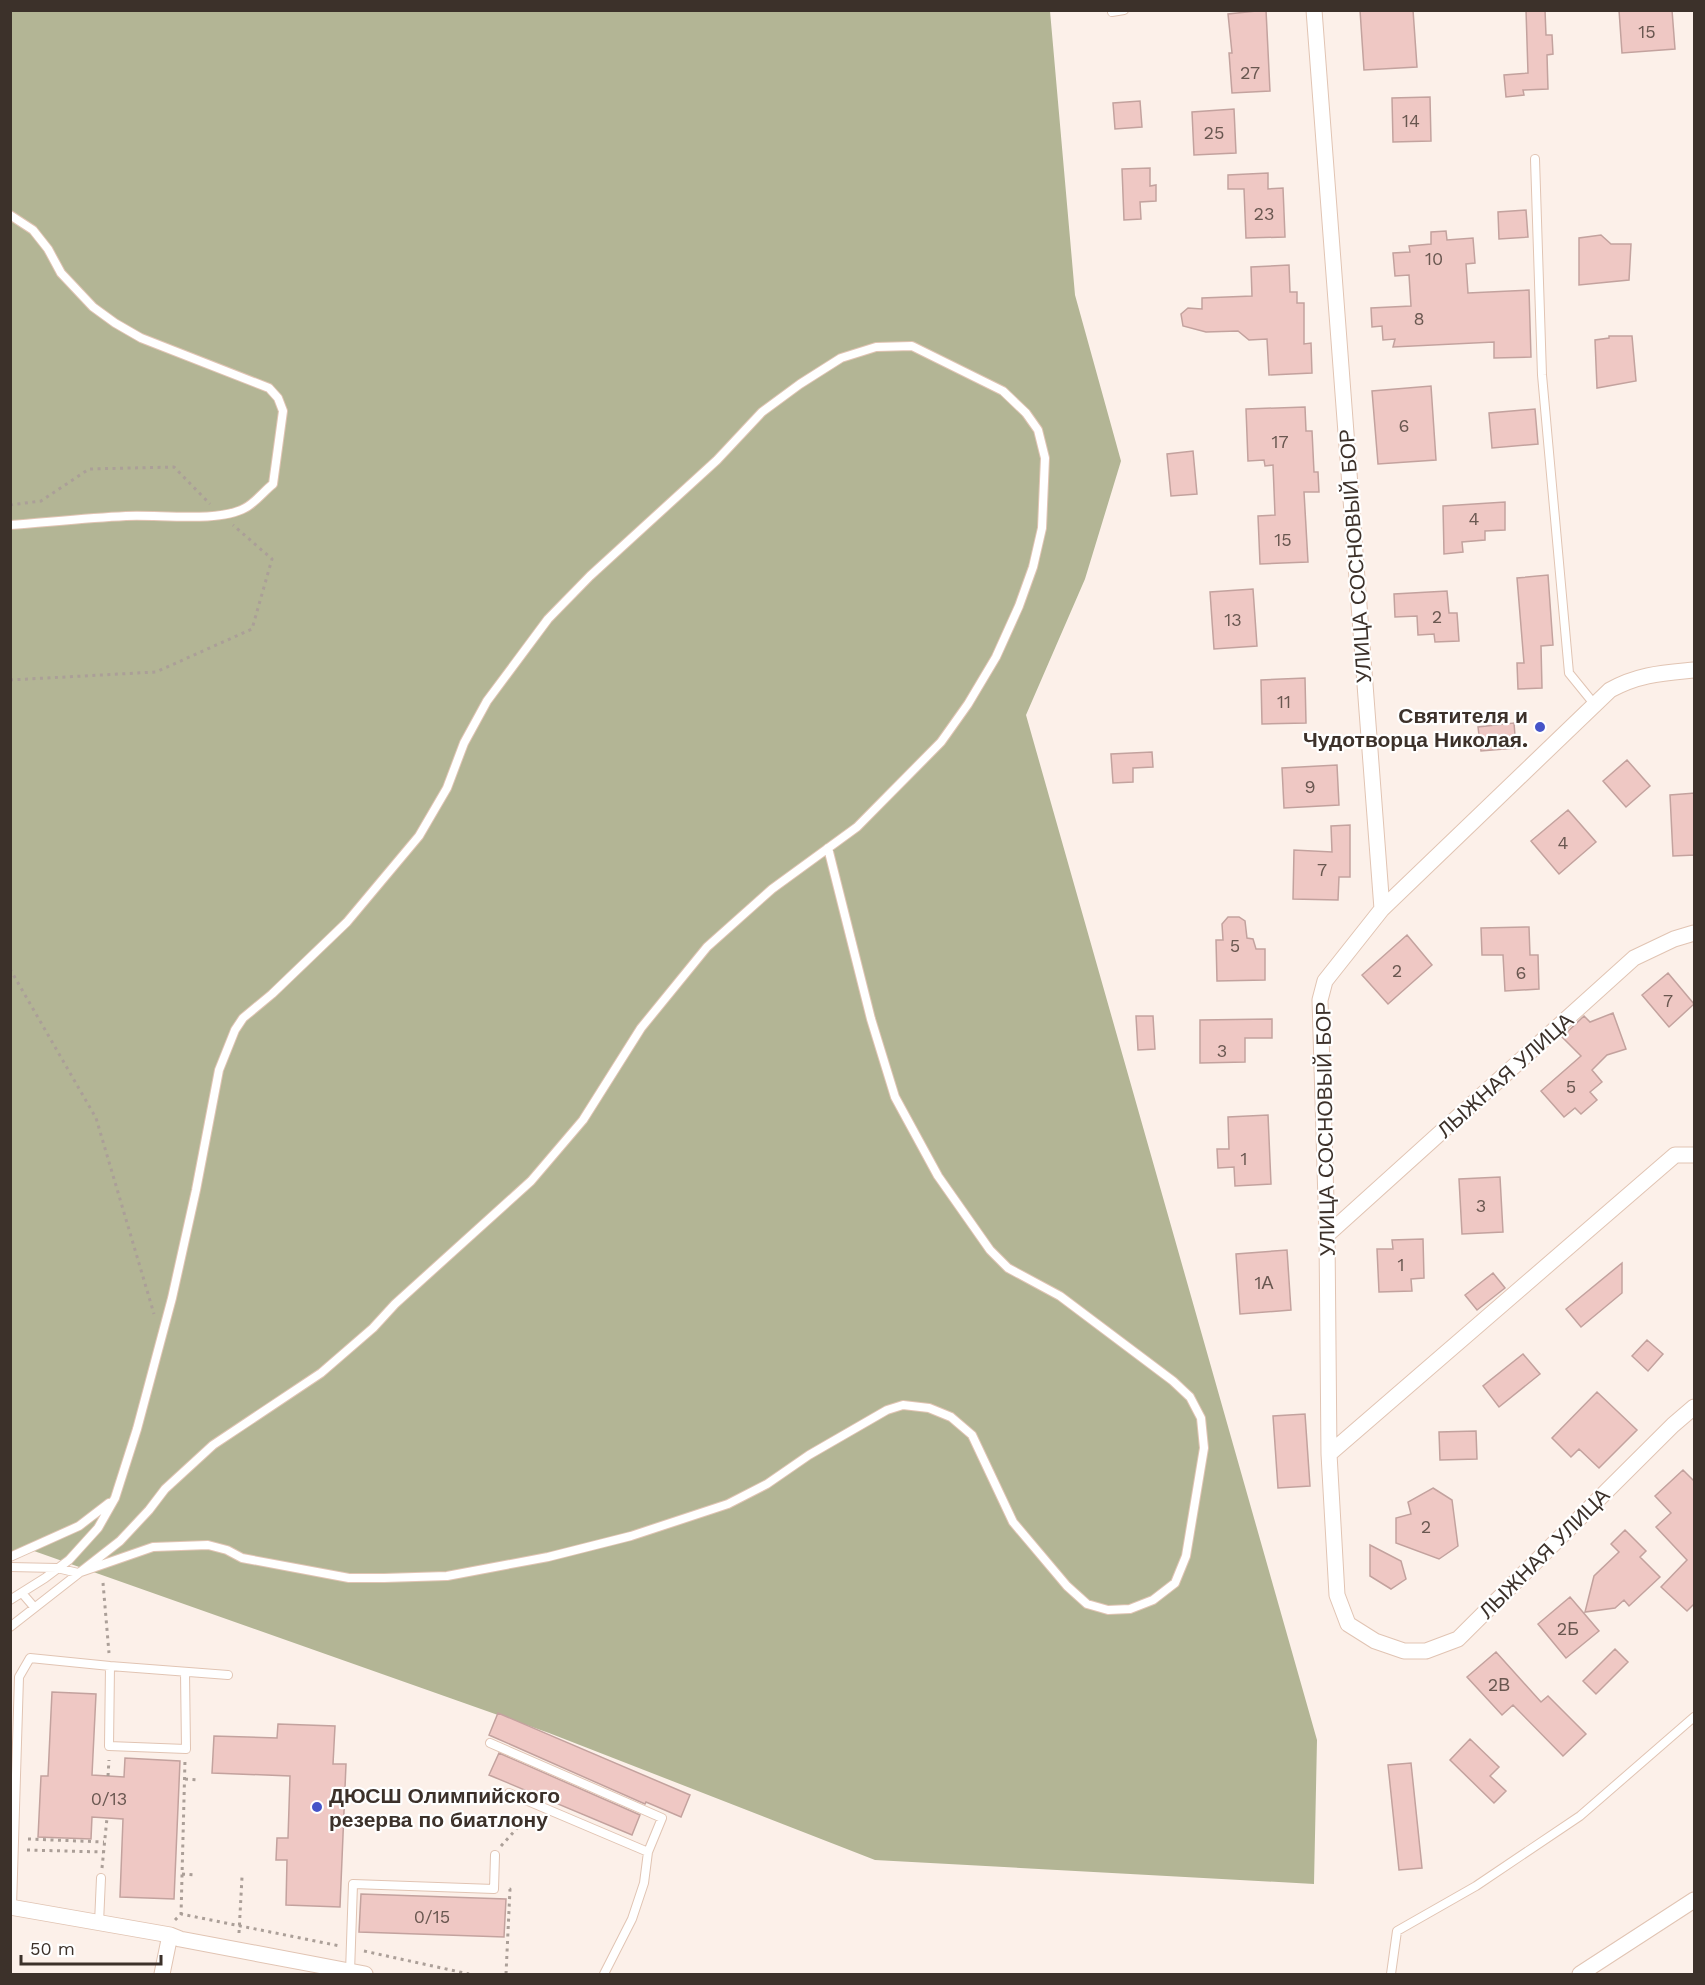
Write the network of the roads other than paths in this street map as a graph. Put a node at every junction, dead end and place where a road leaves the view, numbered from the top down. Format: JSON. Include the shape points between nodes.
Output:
{"nodes":[{"id":1,"x":1124,"y":10,"type":"edge"},
{"id":2,"x":1314,"y":10,"type":"edge"},
{"id":3,"x":1112,"y":12,"type":"edge"},
{"id":4,"x":1535,"y":159,"type":"dead end"},
{"id":5,"x":10,"y":215,"type":"edge"},
{"id":6,"x":10,"y":525,"type":"edge"},
{"id":7,"x":1695,"y":670,"type":"edge"},
{"id":8,"x":1595,"y":705,"type":"junction"},
{"id":9,"x":828,"y":848,"type":"junction"},
{"id":10,"x":1382,"y":909,"type":"junction"},
{"id":11,"x":1695,"y":933,"type":"edge"},
{"id":12,"x":1695,"y":1155,"type":"edge"},
{"id":13,"x":1327,"y":1235,"type":"junction"},
{"id":14,"x":1695,"y":1407,"type":"edge"},
{"id":15,"x":1329,"y":1454,"type":"junction"},
{"id":16,"x":115,"y":1498,"type":"junction"},
{"id":17,"x":10,"y":1557,"type":"edge"},
{"id":18,"x":10,"y":1567,"type":"edge"},
{"id":19,"x":57,"y":1568,"type":"junction"},
{"id":20,"x":78,"y":1573,"type":"junction"},
{"id":21,"x":22,"y":1593,"type":"junction"},
{"id":22,"x":10,"y":1600,"type":"edge"},
{"id":23,"x":34,"y":1607,"type":"junction"},
{"id":24,"x":10,"y":1627,"type":"edge"},
{"id":25,"x":1375,"y":1641,"type":"joint"},
{"id":26,"x":110,"y":1666,"type":"junction"},
{"id":27,"x":185,"y":1672,"type":"junction"},
{"id":28,"x":228,"y":1675,"type":"dead end"},
{"id":29,"x":1695,"y":1718,"type":"edge"},
{"id":30,"x":490,"y":1743,"type":"dead end"},
{"id":31,"x":509,"y":1793,"type":"dead end"},
{"id":32,"x":648,"y":1852,"type":"junction"},
{"id":33,"x":495,"y":1855,"type":"road end"},
{"id":34,"x":101,"y":1878,"type":"road end"},
{"id":35,"x":1695,"y":1900,"type":"edge"},
{"id":36,"x":11,"y":1907,"type":"edge"},
{"id":37,"x":99,"y":1923,"type":"junction"},
{"id":38,"x":175,"y":1937,"type":"junction"},
{"id":39,"x":357,"y":1973,"type":"edge"},
{"id":40,"x":162,"y":1974,"type":"edge"},
{"id":41,"x":604,"y":1974,"type":"edge"},
{"id":42,"x":1391,"y":1974,"type":"edge"},
{"id":43,"x":1580,"y":1974,"type":"edge"}],
"edges":[{"from":1,"to":3,"type":"lane"},
{"from":2,"to":10,"type":"street","name":"УЛИЦА СОСНОВЫЙ БОР"},
{"from":4,"to":8,"type":"lane","via":[[1542,375],[1569,673]]},
{"from":5,"to":6,"type":"lane","via":[[33,230],[61,273],[93,307],[115,323],[141,338],[269,388],[283,411],[273,484],[245,508],[221,515],[184,518],[124,516]]},
{"from":7,"to":8,"type":"street","via":[[1627,681]]},
{"from":8,"to":10,"type":"street"},
{"from":9,"to":16,"type":"lane","via":[[857,827],[905,780],[941,742],[968,704],[996,657],[1019,606],[1042,528],[1046,458],[1038,430],[1026,413],[1003,391],[912,346],[876,347],[842,358],[800,384],[762,412],[717,460],[590,576],[548,619],[487,701],[464,743],[447,788],[412,844],[347,922],[243,1018],[219,1070],[161,1339]]},
{"from":9,"to":20,"type":"lane","via":[[772,889],[707,947],[641,1028],[583,1120],[531,1181],[330,1366],[213,1445],[165,1489],[120,1540]]},
{"from":9,"to":20,"type":"lane","via":[[870,1019],[895,1097],[938,1176],[990,1250],[1008,1268],[1060,1296],[1173,1381],[1190,1397],[1201,1418],[1204,1448],[1186,1556],[1175,1583],[1153,1600],[1130,1609],[1108,1610],[1087,1604],[1013,1522],[972,1435],[951,1417],[929,1408],[903,1405],[887,1410],[728,1504],[631,1536],[548,1557],[447,1576],[349,1578],[242,1558],[208,1545],[153,1547]]},
{"from":10,"to":13,"type":"street","name":"УЛИЦА СОСНОВЫЙ БОР","via":[[1324,981],[1320,1000]]},
{"from":11,"to":13,"type":"street","name":"ЛЫЖНАЯ УЛИЦА","via":[[1634,958]]},
{"from":12,"to":15,"type":"street","via":[[1675,1155]]},
{"from":13,"to":15,"type":"street","name":"УЛИЦА СОСНОВЫЙ БОР"},
{"from":14,"to":25,"type":"street","name":"ЛЫЖНАЯ УЛИЦА","via":[[1672,1425],[1458,1639],[1426,1651],[1404,1651]]},
{"from":15,"to":25,"type":"street","name":"УЛИЦА СОСНОВЫЙ БОР","via":[[1337,1595],[1348,1624]]},
{"from":16,"to":17,"type":"lane","via":[[79,1526]]},
{"from":16,"to":19,"type":"lane","via":[[98,1528]]},
{"from":18,"to":19,"type":"lane"},
{"from":19,"to":20,"type":"lane"},
{"from":19,"to":21,"type":"lane"},
{"from":20,"to":23,"type":"lane"},
{"from":21,"to":22,"type":"lane"},
{"from":21,"to":23,"type":"lane"},
{"from":23,"to":24,"type":"lane"},
{"from":26,"to":27,"type":"lane"},
{"from":26,"to":27,"type":"lane","via":[[109,1746],[186,1749]]},
{"from":26,"to":36,"type":"lane","via":[[30,1658],[19,1677]]},
{"from":27,"to":28,"type":"lane"},
{"from":29,"to":42,"type":"lane","via":[[1581,1816],[1476,1886],[1397,1931]]},
{"from":30,"to":32,"type":"lane","via":[[662,1818]]},
{"from":31,"to":32,"type":"lane"},
{"from":32,"to":41,"type":"lane","via":[[644,1883],[632,1918]]},
{"from":33,"to":39,"type":"lane","via":[[494,1889],[353,1884],[351,1949]]},
{"from":34,"to":37,"type":"lane"},
{"from":35,"to":43,"type":"street"},
{"from":36,"to":37,"type":"street"},
{"from":37,"to":38,"type":"street"},
{"from":38,"to":39,"type":"street"},
{"from":38,"to":40,"type":"street"}]}
